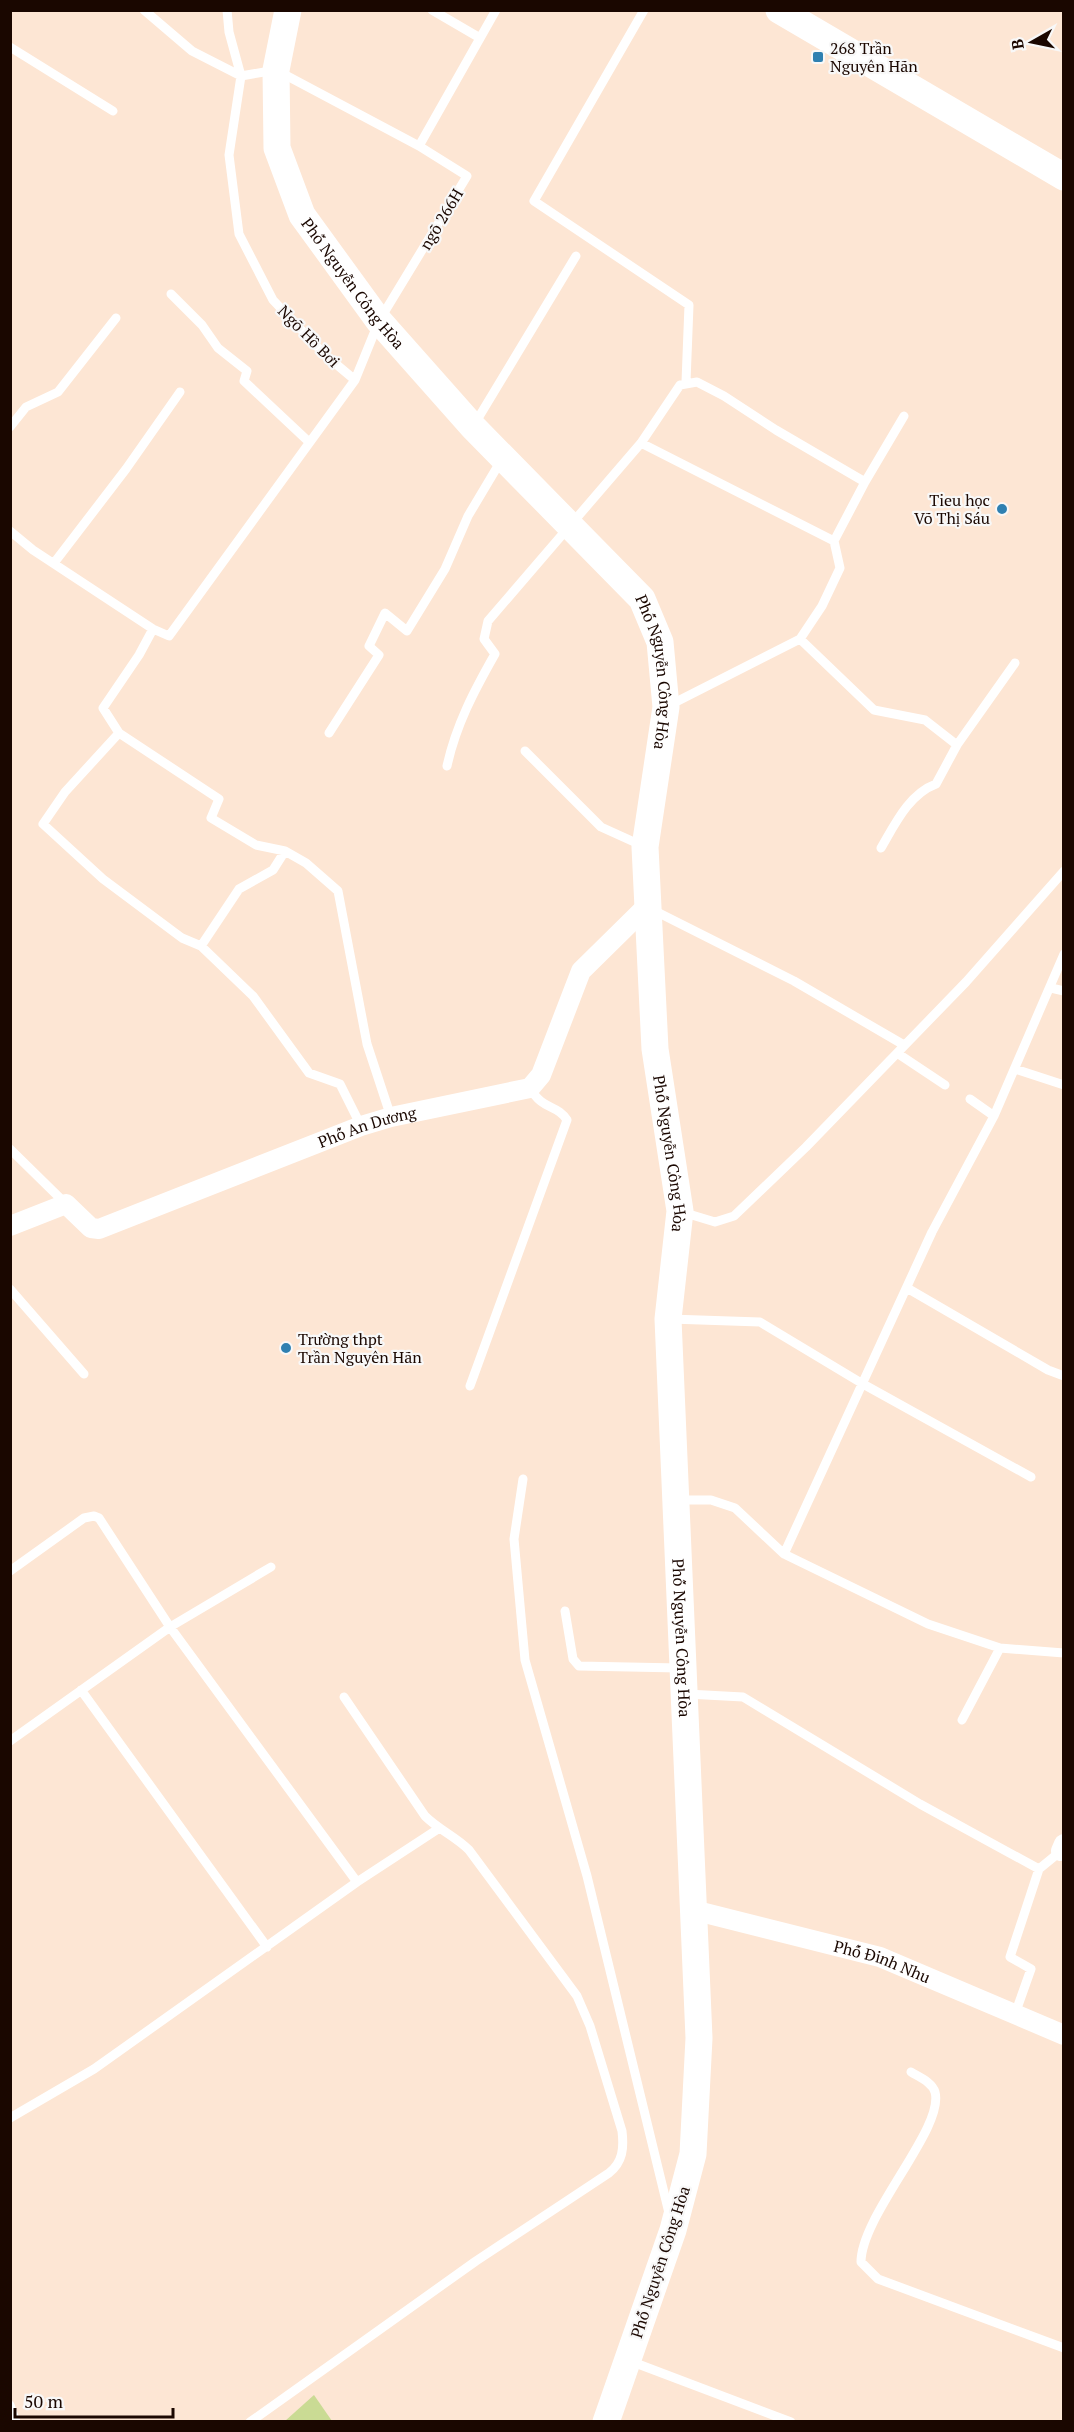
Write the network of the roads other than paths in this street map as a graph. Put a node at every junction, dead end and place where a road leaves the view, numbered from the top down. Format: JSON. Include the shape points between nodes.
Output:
{"nodes":[{"id":1,"x":144,"y":10,"type":"edge"},
{"id":2,"x":227,"y":10,"type":"edge"},
{"id":3,"x":288,"y":10,"type":"edge"},
{"id":4,"x":432,"y":10,"type":"edge"},
{"id":5,"x":496,"y":10,"type":"edge"},
{"id":6,"x":644,"y":10,"type":"edge"},
{"id":7,"x":779,"y":10,"type":"edge"},
{"id":8,"x":480,"y":38,"type":"junction"},
{"id":9,"x":10,"y":47,"type":"edge"},
{"id":10,"x":276,"y":70,"type":"junction"},
{"id":11,"x":241,"y":76,"type":"junction"},
{"id":12,"x":113,"y":111,"type":"dead end"},
{"id":13,"x":419,"y":146,"type":"junction"},
{"id":14,"x":1064,"y":177,"type":"edge"},
{"id":15,"x":576,"y":256,"type":"dead end"},
{"id":16,"x":171,"y":294,"type":"dead end"},
{"id":17,"x":116,"y":318,"type":"dead end"},
{"id":18,"x":379,"y":321,"type":"junction"},
{"id":19,"x":355,"y":381,"type":"junction"},
{"id":20,"x":686,"y":382,"type":"junction"},
{"id":21,"x":180,"y":392,"type":"dead end"},
{"id":22,"x":904,"y":416,"type":"dead end"},
{"id":23,"x":10,"y":427,"type":"edge"},
{"id":24,"x":473,"y":428,"type":"junction"},
{"id":25,"x":309,"y":442,"type":"junction"},
{"id":26,"x":641,"y":443,"type":"junction"},
{"id":27,"x":503,"y":457,"type":"junction"},
{"id":28,"x":865,"y":482,"type":"junction"},
{"id":29,"x":570,"y":527,"type":"junction"},
{"id":30,"x":10,"y":531,"type":"edge"},
{"id":31,"x":834,"y":541,"type":"junction"},
{"id":32,"x":54,"y":563,"type":"junction"},
{"id":33,"x":153,"y":629,"type":"junction"},
{"id":34,"x":800,"y":639,"type":"junction"},
{"id":35,"x":1015,"y":663,"type":"dead end"},
{"id":36,"x":666,"y":707,"type":"junction"},
{"id":37,"x":119,"y":733,"type":"junction"},
{"id":38,"x":329,"y":733,"type":"dead end"},
{"id":39,"x":957,"y":745,"type":"junction"},
{"id":40,"x":525,"y":751,"type":"dead end"},
{"id":41,"x":447,"y":766,"type":"dead end"},
{"id":42,"x":645,"y":847,"type":"junction"},
{"id":43,"x":881,"y":848,"type":"dead end"},
{"id":44,"x":285,"y":851,"type":"junction"},
{"id":45,"x":1064,"y":871,"type":"edge"},
{"id":46,"x":646,"y":907,"type":"junction"},
{"id":47,"x":201,"y":946,"type":"junction"},
{"id":48,"x":1064,"y":954,"type":"edge"},
{"id":49,"x":1051,"y":988,"type":"junction"},
{"id":50,"x":1064,"y":992,"type":"edge"},
{"id":51,"x":904,"y":1045,"type":"junction"},
{"id":52,"x":897,"y":1053,"type":"junction"},
{"id":53,"x":1015,"y":1069,"type":"junction"},
{"id":54,"x":945,"y":1085,"type":"dead end"},
{"id":55,"x":1064,"y":1086,"type":"edge"},
{"id":56,"x":530,"y":1088,"type":"junction"},
{"id":57,"x":970,"y":1099,"type":"dead end"},
{"id":58,"x":994,"y":1116,"type":"junction"},
{"id":59,"x":391,"y":1117,"type":"junction"},
{"id":60,"x":361,"y":1126,"type":"junction"},
{"id":61,"x":10,"y":1149,"type":"edge"},
{"id":62,"x":66,"y":1204,"type":"junction"},
{"id":63,"x":680,"y":1211,"type":"junction"},
{"id":64,"x":10,"y":1226,"type":"edge"},
{"id":65,"x":907,"y":1288,"type":"junction"},
{"id":66,"x":10,"y":1289,"type":"edge"},
{"id":67,"x":668,"y":1319,"type":"junction"},
{"id":68,"x":84,"y":1374,"type":"dead end"},
{"id":69,"x":1064,"y":1376,"type":"edge"},
{"id":70,"x":862,"y":1384,"type":"junction"},
{"id":71,"x":470,"y":1386,"type":"dead end"},
{"id":72,"x":1031,"y":1477,"type":"dead end"},
{"id":73,"x":523,"y":1479,"type":"dead end"},
{"id":74,"x":676,"y":1500,"type":"junction"},
{"id":75,"x":784,"y":1554,"type":"junction"},
{"id":76,"x":271,"y":1567,"type":"dead end"},
{"id":77,"x":10,"y":1571,"type":"edge"},
{"id":78,"x":565,"y":1611,"type":"dead end"},
{"id":79,"x":170,"y":1627,"type":"junction"},
{"id":80,"x":1000,"y":1648,"type":"junction"},
{"id":81,"x":1064,"y":1653,"type":"edge"},
{"id":82,"x":683,"y":1681,"type":"junction"},
{"id":83,"x":81,"y":1690,"type":"junction"},
{"id":84,"x":344,"y":1697,"type":"dead end"},
{"id":85,"x":962,"y":1720,"type":"dead end"},
{"id":86,"x":10,"y":1741,"type":"edge"},
{"id":87,"x":438,"y":1829,"type":"junction"},
{"id":88,"x":1063,"y":1849,"type":"edge"},
{"id":89,"x":1039,"y":1869,"type":"junction"},
{"id":90,"x":357,"y":1882,"type":"junction"},
{"id":91,"x":693,"y":1910,"type":"junction"},
{"id":92,"x":267,"y":1947,"type":"junction"},
{"id":93,"x":1015,"y":2014,"type":"junction"},
{"id":94,"x":1064,"y":2035,"type":"edge"},
{"id":95,"x":911,"y":2072,"type":"dead end"},
{"id":96,"x":10,"y":2118,"type":"edge"},
{"id":97,"x":674,"y":2230,"type":"junction"},
{"id":98,"x":1064,"y":2348,"type":"edge"},
{"id":99,"x":628,"y":2360,"type":"junction"},
{"id":100,"x":10,"y":2405,"type":"edge"},
{"id":101,"x":16,"y":2421,"type":"edge"},
{"id":102,"x":250,"y":2421,"type":"edge"},
{"id":103,"x":606,"y":2421,"type":"edge"},
{"id":104,"x":791,"y":2421,"type":"edge"}],
"edges":[{"from":1,"to":11,"type":"lane","via":[[192,51]]},
{"from":2,"to":11,"type":"lane","name":"Ngõ Hồ Bơi"},
{"from":3,"to":10,"type":"street","name":"Phố Nguyễn Công Hòa"},
{"from":4,"to":8,"type":"lane"},
{"from":5,"to":8,"type":"lane"},
{"from":6,"to":20,"type":"lane","via":[[534,201],[689,305]]},
{"from":7,"to":14,"type":"street"},
{"from":8,"to":13,"type":"lane"},
{"from":9,"to":12,"type":"lane"},
{"from":10,"to":11,"type":"lane"},
{"from":10,"to":13,"type":"lane"},
{"from":10,"to":18,"type":"street","name":"Phố Nguyễn Công Hòa","via":[[277,148],[302,215]]},
{"from":11,"to":19,"type":"lane","name":"Ngõ Hồ Bơi","via":[[229,155],[239,234],[273,300]]},
{"from":13,"to":18,"type":"lane","name":"ngõ 266H","via":[[467,176]]},
{"from":15,"to":24,"type":"lane"},
{"from":16,"to":25,"type":"lane","via":[[202,325],[218,348],[247,371],[244,381]]},
{"from":17,"to":23,"type":"lane","via":[[58,392],[26,407]]},
{"from":18,"to":19,"type":"lane"},
{"from":18,"to":24,"type":"street","name":"Phố Nguyễn Công Hòa"},
{"from":19,"to":25,"type":"lane"},
{"from":20,"to":26,"type":"lane","via":[[680,385]]},
{"from":20,"to":28,"type":"lane","via":[[697,382],[724,396]]},
{"from":21,"to":32,"type":"lane"},
{"from":22,"to":28,"type":"lane"},
{"from":24,"to":27,"type":"street","name":"Phố Nguyễn Công Hòa"},
{"from":25,"to":33,"type":"lane","via":[[169,636]]},
{"from":26,"to":29,"type":"lane"},
{"from":26,"to":31,"type":"lane"},
{"from":27,"to":29,"type":"street","name":"Phố Nguyễn Công Hòa"},
{"from":27,"to":38,"type":"lane","via":[[468,516],[445,569],[407,631],[385,613],[369,646],[379,655]]},
{"from":28,"to":31,"type":"lane"},
{"from":29,"to":36,"type":"street","name":"Phố Nguyễn Công Hòa","via":[[642,599],[660,642]]},
{"from":29,"to":41,"type":"lane","via":[[488,621],[483,639],[495,654],[471,696],[453,738]]},
{"from":30,"to":32,"type":"lane"},
{"from":31,"to":34,"type":"lane","via":[[840,568]]},
{"from":32,"to":33,"type":"lane"},
{"from":33,"to":37,"type":"lane","via":[[103,708]]},
{"from":34,"to":36,"type":"lane"},
{"from":34,"to":39,"type":"lane","via":[[874,710],[925,720]]},
{"from":35,"to":39,"type":"lane"},
{"from":36,"to":42,"type":"street","name":"Phố Nguyễn Công Hòa"},
{"from":37,"to":44,"type":"lane","via":[[219,799],[211,818],[256,845]]},
{"from":37,"to":47,"type":"lane","via":[[65,792],[43,824],[103,879],[182,938]]},
{"from":39,"to":43,"type":"lane","via":[[936,783],[923,789],[908,806]]},
{"from":40,"to":42,"type":"lane","via":[[602,827]]},
{"from":42,"to":46,"type":"street","name":"Phố Nguyễn Công Hòa"},
{"from":44,"to":47,"type":"lane","via":[[273,870],[239,889]]},
{"from":44,"to":59,"type":"lane","via":[[306,863],[338,891],[367,1044]]},
{"from":45,"to":51,"type":"lane"},
{"from":46,"to":51,"type":"lane","via":[[794,981]]},
{"from":46,"to":56,"type":"street","via":[[581,971],[541,1075]]},
{"from":46,"to":63,"type":"street","name":"Phố Nguyễn Công Hòa","via":[[655,1049]]},
{"from":47,"to":60,"type":"lane","via":[[252,996],[309,1073],[340,1084]]},
{"from":48,"to":49,"type":"lane"},
{"from":49,"to":50,"type":"lane"},
{"from":49,"to":53,"type":"lane"},
{"from":51,"to":52,"type":"lane"},
{"from":52,"to":54,"type":"lane"},
{"from":52,"to":63,"type":"lane","via":[[734,1216],[715,1222]]},
{"from":53,"to":55,"type":"lane"},
{"from":53,"to":58,"type":"lane"},
{"from":56,"to":59,"type":"street","name":"Phố An Dương"},
{"from":56,"to":71,"type":"lane","via":[[537,1101],[562,1112],[567,1120]]},
{"from":57,"to":58,"type":"lane"},
{"from":58,"to":65,"type":"lane"},
{"from":59,"to":60,"type":"street","name":"Phố An Dương"},
{"from":60,"to":62,"type":"street","name":"Phố An Dương","via":[[99,1229],[91,1228]]},
{"from":61,"to":62,"type":"lane"},
{"from":62,"to":64,"type":"street"},
{"from":63,"to":67,"type":"street","name":"Phố Nguyễn Công Hòa"},
{"from":65,"to":69,"type":"lane"},
{"from":65,"to":70,"type":"lane"},
{"from":66,"to":68,"type":"lane"},
{"from":67,"to":70,"type":"lane","via":[[760,1322]]},
{"from":67,"to":74,"type":"street","name":"Phố Nguyễn Công Hòa"},
{"from":70,"to":72,"type":"lane"},
{"from":70,"to":75,"type":"lane"},
{"from":73,"to":97,"type":"lane","via":[[514,1539],[525,1660],[587,1876]]},
{"from":74,"to":75,"type":"lane","via":[[726,1503],[749,1518]]},
{"from":74,"to":82,"type":"street","name":"Phố Nguyễn Công Hòa"},
{"from":75,"to":80,"type":"lane","via":[[928,1624]]},
{"from":76,"to":79,"type":"lane"},
{"from":77,"to":79,"type":"lane","via":[[84,1518],[94,1516]]},
{"from":78,"to":82,"type":"lane","via":[[573,1659],[579,1666]]},
{"from":79,"to":83,"type":"lane"},
{"from":79,"to":90,"type":"lane"},
{"from":80,"to":81,"type":"lane"},
{"from":80,"to":85,"type":"lane"},
{"from":82,"to":89,"type":"lane","via":[[743,1697],[920,1804]]},
{"from":82,"to":91,"type":"street","name":"Phố Nguyễn Công Hòa"},
{"from":83,"to":86,"type":"lane"},
{"from":83,"to":92,"type":"lane"},
{"from":84,"to":87,"type":"lane","via":[[425,1816]]},
{"from":87,"to":90,"type":"lane"},
{"from":87,"to":102,"type":"lane","via":[[453,1834],[470,1850],[577,1996],[622,2131],[624,2147],[620,2161],[609,2173],[476,2261]]},
{"from":88,"to":89,"type":"lane"},
{"from":89,"to":93,"type":"lane","via":[[1010,1957],[1031,1969]]},
{"from":90,"to":92,"type":"lane"},
{"from":91,"to":93,"type":"street","name":"Phố Đinh Nhu","via":[[880,1957]]},
{"from":91,"to":97,"type":"street","name":"Phố Nguyễn Công Hòa","via":[[699,2038],[693,2154]]},
{"from":92,"to":96,"type":"lane","via":[[94,2069]]},
{"from":93,"to":94,"type":"street","name":"Phố Đinh Nhu"},
{"from":95,"to":98,"type":"lane","via":[[935,2092],[934,2109],[870,2228],[861,2262],[878,2279]]},
{"from":97,"to":99,"type":"street","name":"Phố Nguyễn Công Hòa"},
{"from":99,"to":103,"type":"street","name":"Phố Nguyễn Công Hòa"},
{"from":99,"to":104,"type":"lane"},
{"from":100,"to":101,"type":"lane"}]}
